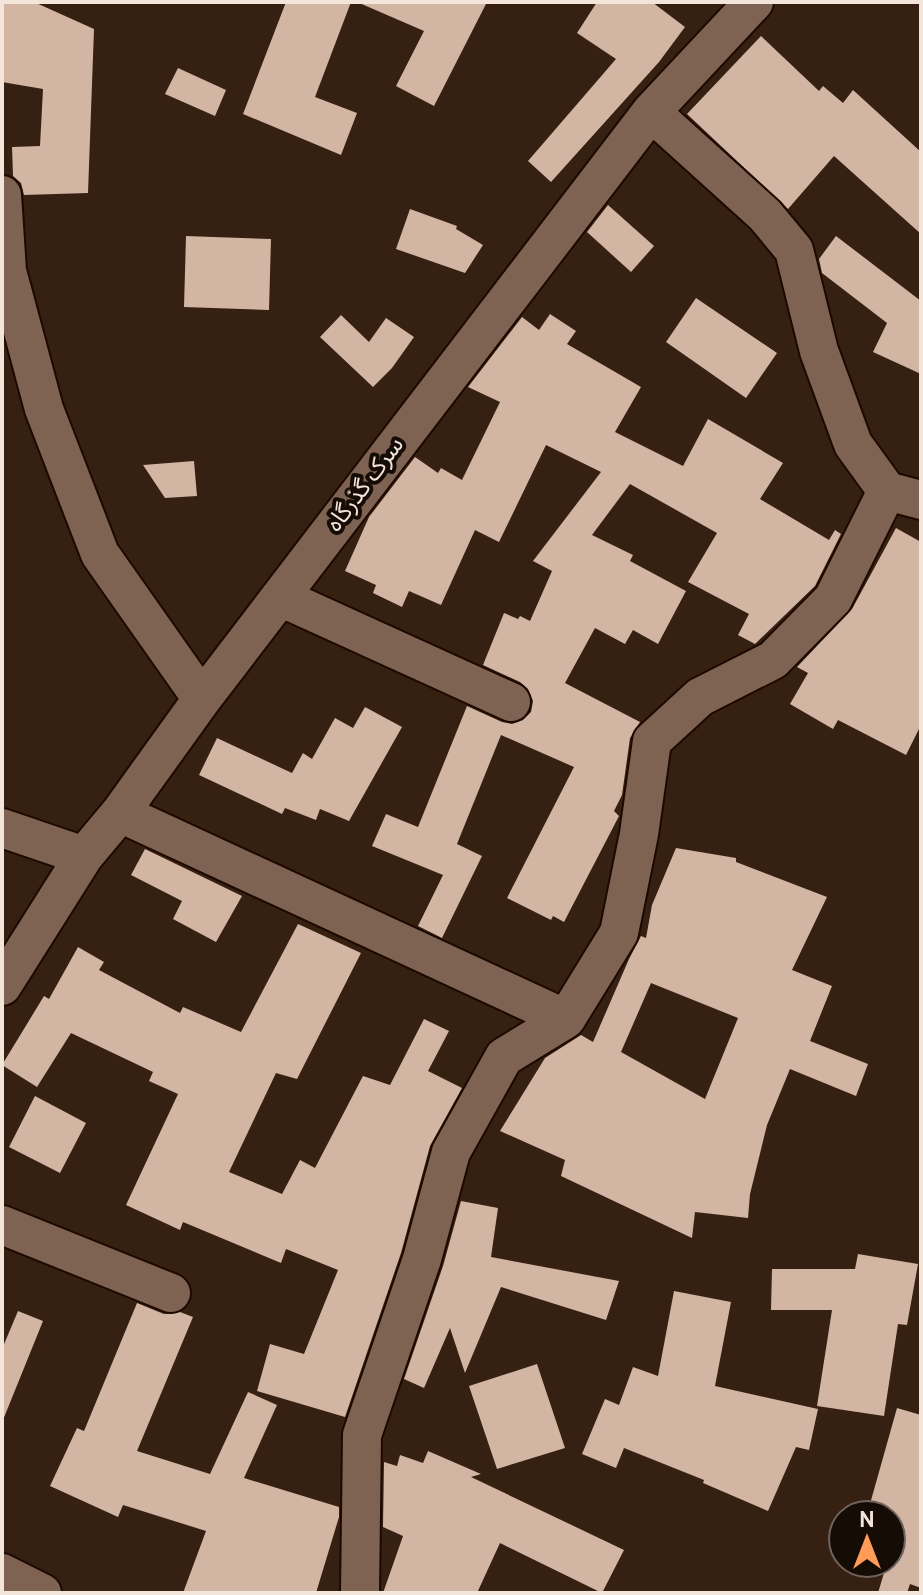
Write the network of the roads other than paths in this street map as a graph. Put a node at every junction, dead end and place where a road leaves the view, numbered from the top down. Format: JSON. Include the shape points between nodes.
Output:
{"nodes":[{"id":1,"x":754,"y":2,"type":"edge"},
{"id":2,"x":651,"y":112,"type":"junction"},
{"id":3,"x":2,"y":195,"type":"edge"},
{"id":4,"x":904,"y":496,"type":"edge"},
{"id":5,"x":280,"y":597,"type":"junction"},
{"id":6,"x":202,"y":699,"type":"junction"},
{"id":7,"x":511,"y":702,"type":"dead end"},
{"id":8,"x":120,"y":813,"type":"junction"},
{"id":9,"x":2,"y":828,"type":"edge"},
{"id":10,"x":84,"y":856,"type":"junction"},
{"id":11,"x":2,"y":986,"type":"edge"},
{"id":12,"x":566,"y":1019,"type":"junction"},
{"id":13,"x":2,"y":1225,"type":"edge"},
{"id":14,"x":171,"y":1293,"type":"dead end"},
{"id":15,"x":2,"y":1573,"type":"edge"},
{"id":16,"x":42,"y":1593,"type":"edge"},
{"id":17,"x":360,"y":1593,"type":"edge"}],
"edges":[{"from":1,"to":2,"type":"street","name":"سرک گذرگاه"},
{"from":2,"to":4,"type":"street","via":[[765,215],[794,250],[819,351],[853,444]]},
{"from":2,"to":5,"type":"street","name":"سرک گذرگاه"},
{"from":3,"to":6,"type":"street","via":[[7,271],[44,409],[94,540]]},
{"from":4,"to":12,"type":"street","via":[[833,599],[773,660],[700,697],[652,741],[619,933]]},
{"from":5,"to":6,"type":"street","name":"سرک گذرگاه"},
{"from":5,"to":7,"type":"street"},
{"from":6,"to":8,"type":"street","name":"سرک گذرگاه"},
{"from":8,"to":10,"type":"street","name":"سرک گذرگاه"},
{"from":8,"to":12,"type":"street"},
{"from":9,"to":10,"type":"street"},
{"from":10,"to":11,"type":"street","name":"سرک گذرگاه"},
{"from":12,"to":17,"type":"street","via":[[504,1057],[451,1152],[422,1259],[362,1435]]},
{"from":13,"to":14,"type":"street"},
{"from":15,"to":16,"type":"street"}]}
